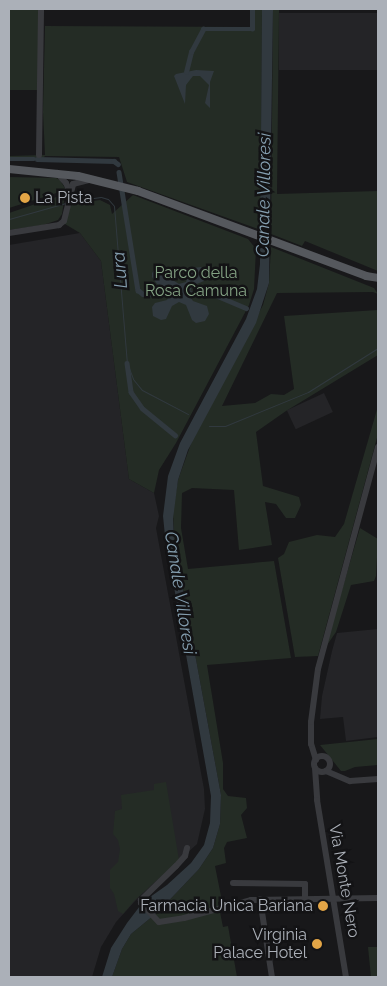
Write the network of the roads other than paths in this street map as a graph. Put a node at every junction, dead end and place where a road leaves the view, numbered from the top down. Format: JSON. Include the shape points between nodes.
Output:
{"nodes":[{"id":1,"x":42,"y":9,"type":"edge"},
{"id":2,"x":39,"y":155,"type":"dead end"},
{"id":3,"x":9,"y":169,"type":"edge"},
{"id":4,"x":55,"y":172,"type":"junction"},
{"id":5,"x":98,"y":179,"type":"junction"},
{"id":6,"x":70,"y":192,"type":"junction"},
{"id":7,"x":9,"y":232,"type":"edge"},
{"id":8,"x":366,"y":276,"type":"junction"},
{"id":9,"x":378,"y":278,"type":"edge"},
{"id":10,"x":378,"y":284,"type":"edge"},
{"id":11,"x":378,"y":447,"type":"edge"},
{"id":12,"x":312,"y":738,"type":"junction"},
{"id":13,"x":324,"y":757,"type":"junction"},
{"id":14,"x":316,"y":760,"type":"junction"},
{"id":15,"x":330,"y":763,"type":"junction"},
{"id":16,"x":315,"y":768,"type":"junction"},
{"id":17,"x":325,"y":771,"type":"junction"},
{"id":18,"x":342,"y":777,"type":"junction"},
{"id":19,"x":378,"y":778,"type":"edge"},
{"id":20,"x":316,"y":789,"type":"junction"},
{"id":21,"x":187,"y":848,"type":"dead end"},
{"id":22,"x":233,"y":883,"type":"dead end"},
{"id":23,"x":378,"y":898,"type":"edge"},
{"id":24,"x":260,"y":899,"type":"junction"},
{"id":25,"x":305,"y":900,"type":"junction"},
{"id":26,"x":334,"y":900,"type":"junction"},
{"id":27,"x":272,"y":977,"type":"edge"},
{"id":28,"x":346,"y":977,"type":"edge"}],
"edges":[{"from":1,"to":2,"type":"street"},
{"from":3,"to":4,"type":"main road"},
{"from":4,"to":5,"type":"main road"},
{"from":4,"to":6,"type":"street"},
{"from":5,"to":6,"type":"street","via":[[78,181]]},
{"from":5,"to":8,"type":"main road","via":[[138,190]]},
{"from":6,"to":7,"type":"street","via":[[64,221],[59,225]]},
{"from":8,"to":9,"type":"main road"},
{"from":8,"to":10,"type":"main road"},
{"from":11,"to":12,"type":"street","via":[[318,669],[312,703]]},
{"from":12,"to":13,"type":"street"},
{"from":12,"to":14,"type":"street"},
{"from":13,"to":14,"type":"street"},
{"from":13,"to":15,"type":"street"},
{"from":14,"to":16,"type":"street"},
{"from":15,"to":17,"type":"street"},
{"from":15,"to":18,"type":"street"},
{"from":16,"to":17,"type":"street"},
{"from":16,"to":20,"type":"street","name":"Via Monte Nero"},
{"from":17,"to":18,"type":"street"},
{"from":17,"to":20,"type":"street"},
{"from":18,"to":19,"type":"street","via":[[353,781]]},
{"from":20,"to":26,"type":"street","name":"Via Monte Nero"},
{"from":21,"to":24,"type":"street","via":[[185,856],[142,899],[141,903],[156,920],[169,922]]},
{"from":22,"to":25,"type":"street","via":[[305,884]]},
{"from":23,"to":26,"type":"street"},
{"from":24,"to":25,"type":"street"},
{"from":24,"to":27,"type":"street"},
{"from":25,"to":26,"type":"street"},
{"from":26,"to":28,"type":"street","name":"Via Monte Nero"}]}
